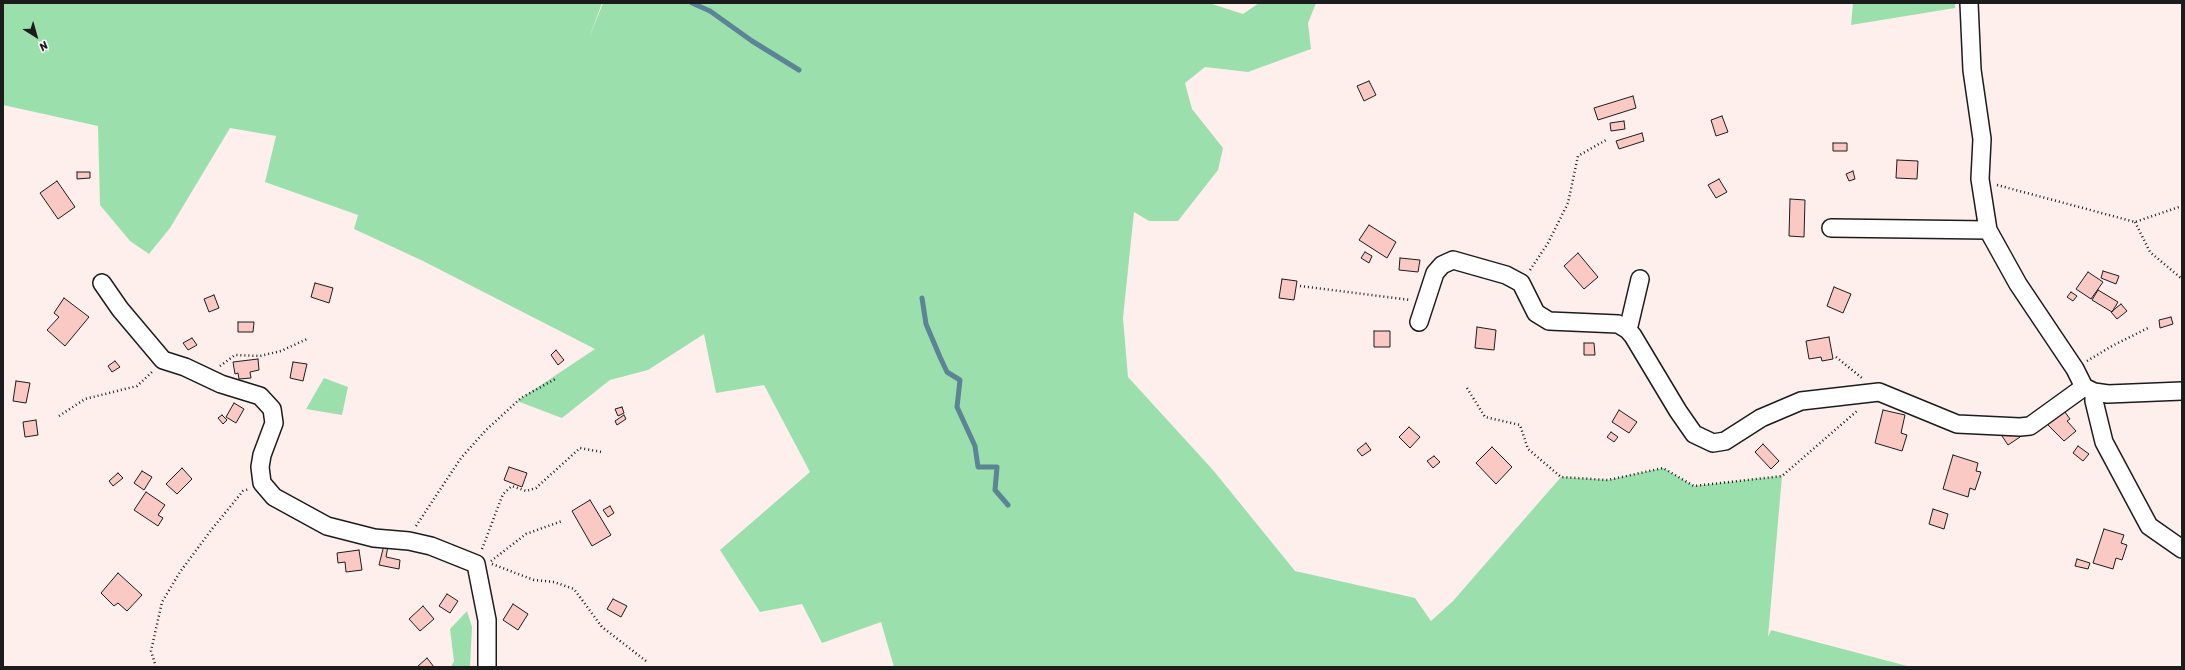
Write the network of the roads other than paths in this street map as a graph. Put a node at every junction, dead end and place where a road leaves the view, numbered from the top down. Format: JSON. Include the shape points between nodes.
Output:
{"nodes":[{"id":1,"x":1969,"y":3,"type":"edge"},
{"id":2,"x":1831,"y":228,"type":"dead end"},
{"id":3,"x":1988,"y":230,"type":"junction"},
{"id":4,"x":1640,"y":279,"type":"dead end"},
{"id":5,"x":102,"y":283,"type":"dead end"},
{"id":6,"x":1419,"y":322,"type":"dead end"},
{"id":7,"x":1628,"y":330,"type":"junction"},
{"id":8,"x":2089,"y":390,"type":"junction"},
{"id":9,"x":2182,"y":391,"type":"edge"},
{"id":10,"x":2182,"y":549,"type":"edge"},
{"id":11,"x":487,"y":667,"type":"edge"}],
"edges":[{"from":1,"to":3,"type":"street","via":[[1972,70],[1982,139],[1980,179]]},
{"from":2,"to":3,"type":"street"},
{"from":3,"to":8,"type":"street","via":[[2018,284]]},
{"from":4,"to":7,"type":"street"},
{"from":5,"to":11,"type":"street","via":[[120,309],[163,360],[207,376],[221,384],[260,396],[272,409],[274,423],[260,467],[262,483],[274,497],[327,526],[374,538],[431,546],[476,564],[487,620]]},
{"from":6,"to":7,"type":"street","via":[[1435,273],[1442,265],[1453,260],[1506,275],[1521,283],[1536,313],[1549,321],[1618,324]]},
{"from":7,"to":8,"type":"street","via":[[1694,434],[1713,443],[1725,441],[1761,418],[1801,401],[1879,392],[1957,424],[2020,428],[2030,426]]},
{"from":8,"to":9,"type":"street","via":[[2108,394]]},
{"from":8,"to":10,"type":"street","via":[[2104,442],[2149,526]]}]}
